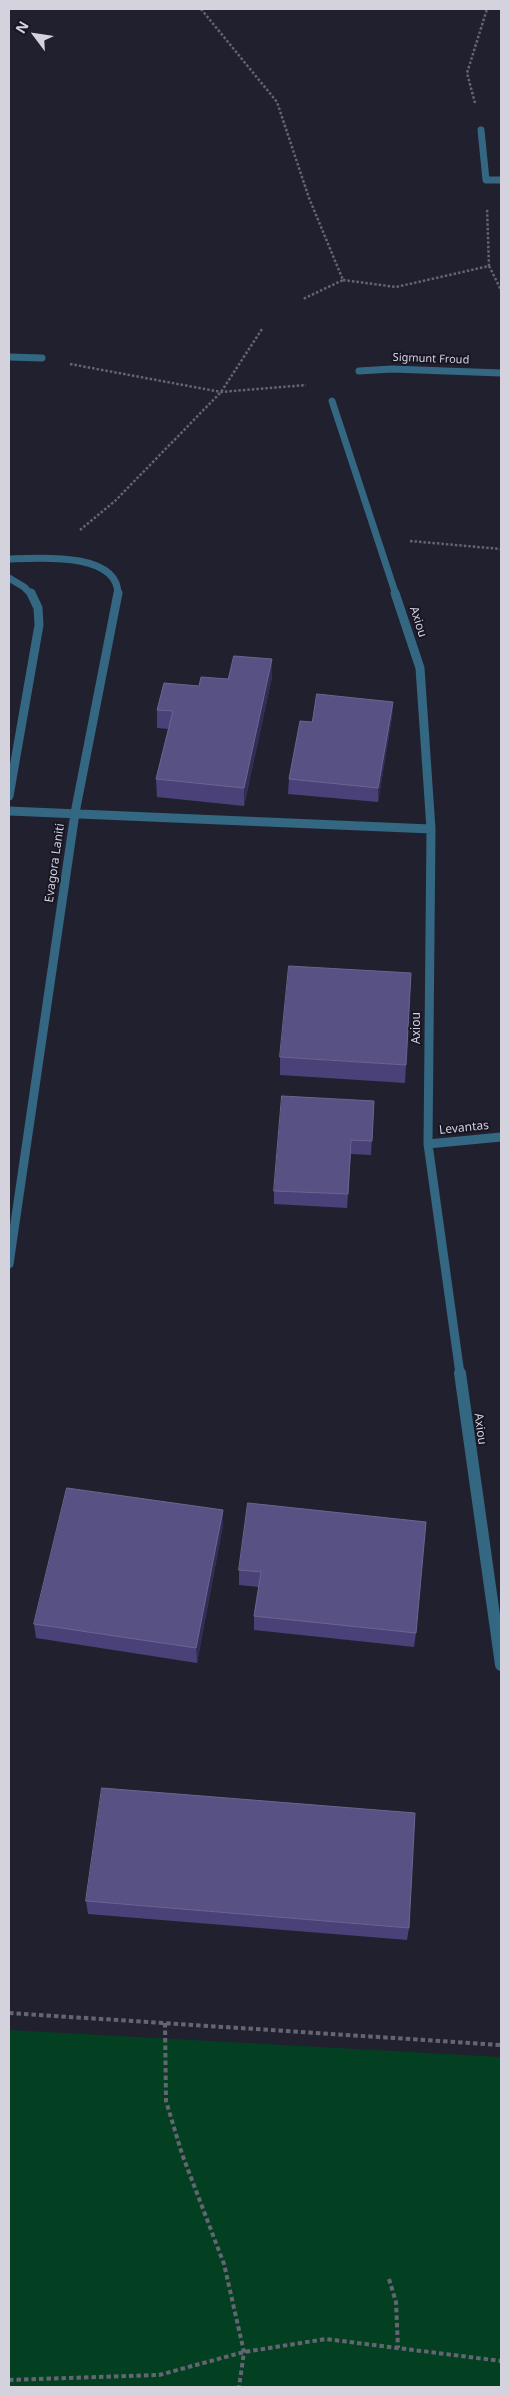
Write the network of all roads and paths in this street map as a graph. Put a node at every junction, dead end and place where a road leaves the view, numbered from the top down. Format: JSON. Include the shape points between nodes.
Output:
{"nodes":[{"id":1,"x":201,"y":9,"type":"edge"},
{"id":2,"x":487,"y":9,"type":"edge"},
{"id":3,"x":481,"y":130,"type":"joint"},
{"id":4,"x":486,"y":180,"type":"junction"},
{"id":5,"x":501,"y":180,"type":"edge"},
{"id":6,"x":489,"y":266,"type":"junction"},
{"id":7,"x":343,"y":280,"type":"junction"},
{"id":8,"x":501,"y":290,"type":"edge"},
{"id":9,"x":303,"y":299,"type":"dead end"},
{"id":10,"x":262,"y":329,"type":"dead end"},
{"id":11,"x":9,"y":357,"type":"edge"},
{"id":12,"x":42,"y":358,"type":"joint"},
{"id":13,"x":360,"y":371,"type":"dead end"},
{"id":14,"x":501,"y":373,"type":"edge"},
{"id":15,"x":311,"y":385,"type":"dead end"},
{"id":16,"x":221,"y":392,"type":"junction"},
{"id":17,"x":332,"y":401,"type":"dead end"},
{"id":18,"x":377,"y":538,"type":"junction"},
{"id":19,"x":501,"y":549,"type":"edge"},
{"id":20,"x":9,"y":559,"type":"edge"},
{"id":21,"x":59,"y":559,"type":"junction"},
{"id":22,"x":9,"y":578,"type":"edge"},
{"id":23,"x":9,"y":796,"type":"edge"},
{"id":24,"x":9,"y":811,"type":"edge"},
{"id":25,"x":75,"y":813,"type":"junction"},
{"id":26,"x":431,"y":829,"type":"junction"},
{"id":27,"x":501,"y":1137,"type":"edge"},
{"id":28,"x":428,"y":1144,"type":"junction"},
{"id":29,"x":9,"y":1264,"type":"edge"},
{"id":30,"x":501,"y":1665,"type":"edge"},
{"id":31,"x":9,"y":2012,"type":"edge"},
{"id":32,"x":165,"y":2022,"type":"junction"},
{"id":33,"x":501,"y":2045,"type":"edge"},
{"id":34,"x":389,"y":2279,"type":"dead end"},
{"id":35,"x":398,"y":2348,"type":"junction"},
{"id":36,"x":244,"y":2352,"type":"junction"},
{"id":37,"x":501,"y":2360,"type":"edge"},
{"id":38,"x":9,"y":2380,"type":"edge"},
{"id":39,"x":239,"y":2387,"type":"edge"}],
"edges":[{"from":1,"to":7,"type":"path","via":[[277,102],[309,198]]},
{"from":2,"to":3,"type":"path","via":[[468,73]]},
{"from":3,"to":4,"type":"street"},
{"from":4,"to":5,"type":"street"},
{"from":4,"to":6,"type":"path"},
{"from":6,"to":7,"type":"path","via":[[396,287]]},
{"from":6,"to":8,"type":"path"},
{"from":7,"to":9,"type":"path"},
{"from":10,"to":16,"type":"path"},
{"from":11,"to":12,"type":"street"},
{"from":12,"to":16,"type":"path"},
{"from":13,"to":14,"type":"street","name":"Sigmunt Froud"},
{"from":15,"to":16,"type":"path"},
{"from":16,"to":21,"type":"path","via":[[115,501],[80,530]]},
{"from":17,"to":18,"type":"street","name":"Axiou"},
{"from":18,"to":19,"type":"path"},
{"from":18,"to":26,"type":"street","name":"Axiou","via":[[420,668]]},
{"from":20,"to":21,"type":"street","name":"Evagora Laniti"},
{"from":21,"to":25,"type":"street","name":"Evagora Laniti","via":[[98,566],[118,586]]},
{"from":22,"to":23,"type":"street","via":[[32,593],[40,607]]},
{"from":24,"to":25,"type":"street"},
{"from":25,"to":26,"type":"street"},
{"from":25,"to":29,"type":"street","name":"Evagora Laniti"},
{"from":26,"to":28,"type":"street","name":"Axiou"},
{"from":27,"to":28,"type":"street","name":"Levantas"},
{"from":28,"to":30,"type":"street","name":"Axiou"},
{"from":31,"to":32,"type":"path"},
{"from":32,"to":33,"type":"path"},
{"from":32,"to":36,"type":"path","via":[[166,2101],[182,2154],[224,2264]]},
{"from":34,"to":35,"type":"path","via":[[396,2302]]},
{"from":35,"to":36,"type":"path","via":[[326,2339]]},
{"from":35,"to":37,"type":"path"},
{"from":36,"to":38,"type":"path","via":[[160,2375]]},
{"from":36,"to":39,"type":"path"}]}
